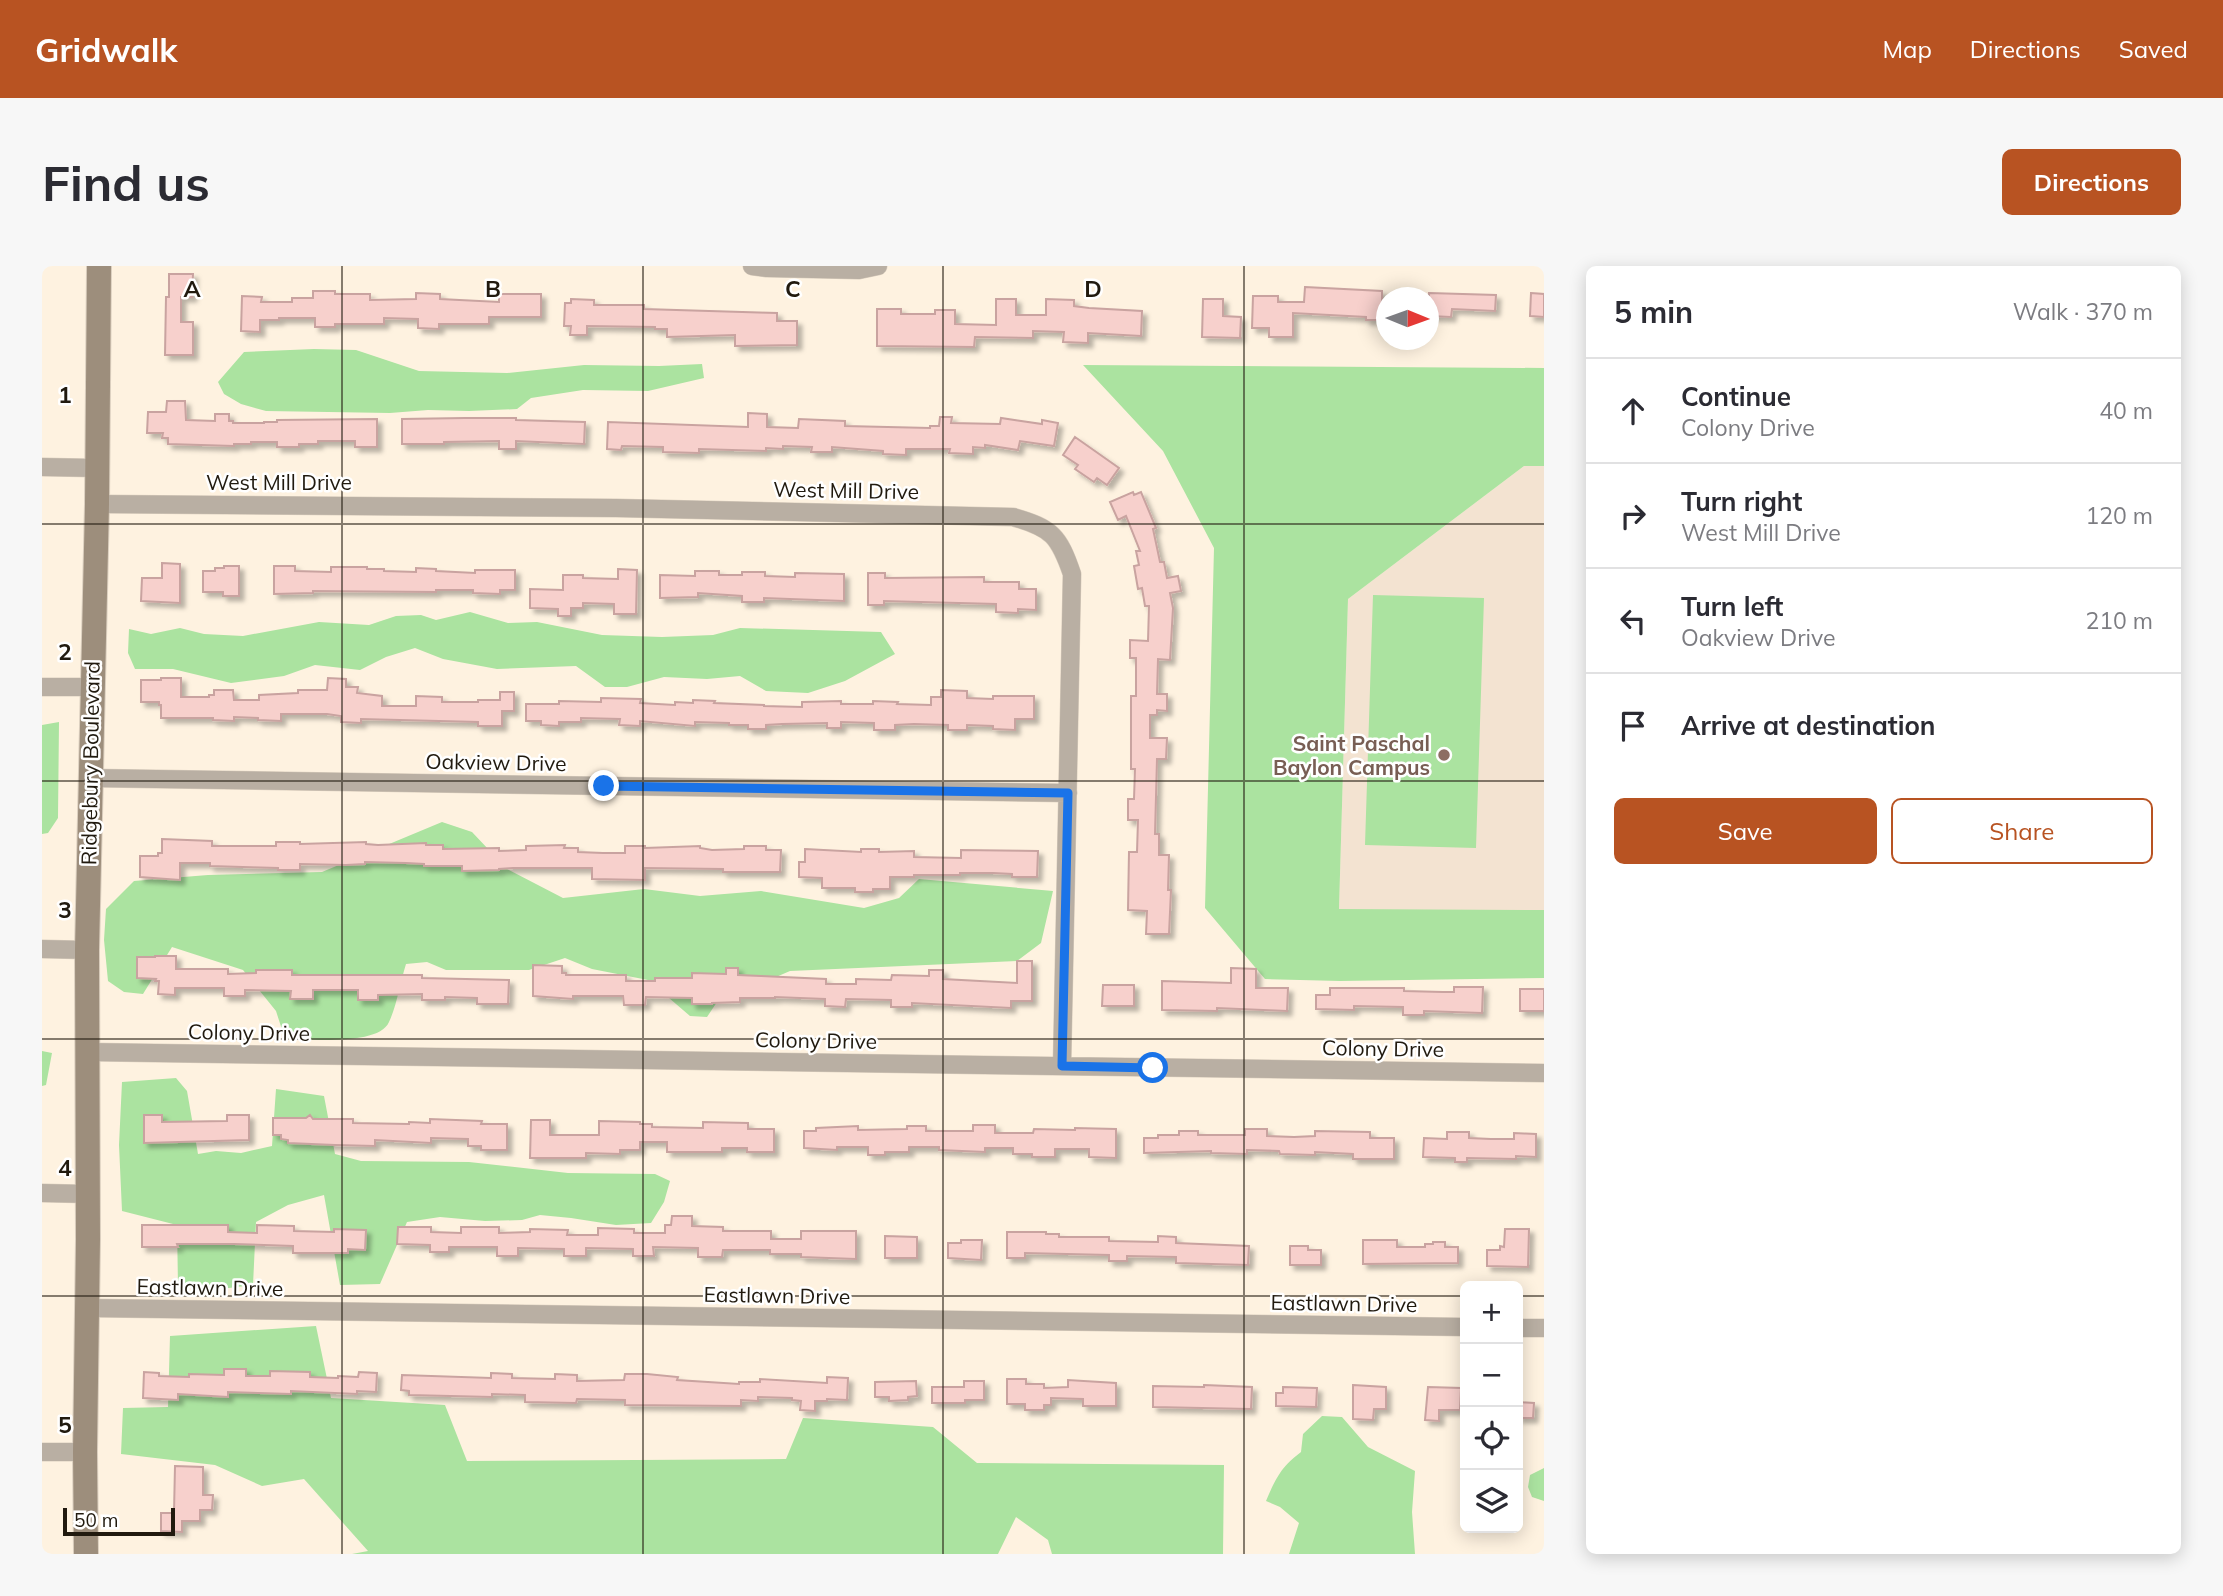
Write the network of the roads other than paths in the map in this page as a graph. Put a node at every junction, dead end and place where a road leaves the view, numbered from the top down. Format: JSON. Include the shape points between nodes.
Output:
{"nodes":[{"id":1,"x":99,"y":266,"type":"edge"},
{"id":2,"x":752,"y":266,"type":"edge"},
{"id":3,"x":878,"y":266,"type":"edge"},
{"id":4,"x":42,"y":467,"type":"edge"},
{"id":5,"x":96,"y":468,"type":"junction"},
{"id":6,"x":97,"y":504,"type":"junction"},
{"id":7,"x":42,"y":687,"type":"edge"},
{"id":8,"x":92,"y":687,"type":"junction"},
{"id":9,"x":90,"y":778,"type":"junction"},
{"id":10,"x":1068,"y":793,"type":"junction"},
{"id":11,"x":42,"y":949,"type":"edge"},
{"id":12,"x":87,"y":950,"type":"junction"},
{"id":13,"x":88,"y":1052,"type":"junction"},
{"id":14,"x":1062,"y":1066,"type":"junction"},
{"id":15,"x":1544,"y":1073,"type":"edge"},
{"id":16,"x":42,"y":1193,"type":"edge"},
{"id":17,"x":88,"y":1194,"type":"junction"},
{"id":18,"x":88,"y":1308,"type":"junction"},
{"id":19,"x":1460,"y":1327,"type":"edge"},
{"id":20,"x":1523,"y":1328,"type":"edge"},
{"id":21,"x":1544,"y":1328,"type":"edge"},
{"id":22,"x":42,"y":1452,"type":"edge"},
{"id":23,"x":85,"y":1452,"type":"junction"},
{"id":24,"x":86,"y":1554,"type":"edge"}],
"edges":[{"from":1,"to":5,"type":"street","name":"Ridgebury Boulevard"},
{"from":2,"to":3,"type":"street","via":[[859,270]]},
{"from":4,"to":5,"type":"street"},
{"from":5,"to":6,"type":"street","name":"Ridgebury Boulevard"},
{"from":6,"to":8,"type":"street","name":"Ridgebury Boulevard"},
{"from":6,"to":10,"type":"street","name":"West Mill Drive","via":[[620,508],[1008,516],[1032,522],[1062,545],[1072,574]]},
{"from":7,"to":8,"type":"street"},
{"from":8,"to":9,"type":"street","name":"Ridgebury Boulevard"},
{"from":9,"to":10,"type":"street","name":"Oakview Drive"},
{"from":9,"to":12,"type":"street","name":"Ridgebury Boulevard"},
{"from":10,"to":14,"type":"street","name":"West Mill Drive"},
{"from":11,"to":12,"type":"street"},
{"from":12,"to":13,"type":"street","name":"Ridgebury Boulevard"},
{"from":13,"to":14,"type":"street","name":"Colony Drive"},
{"from":13,"to":17,"type":"street","name":"Ridgebury Boulevard"},
{"from":14,"to":15,"type":"street","name":"Colony Drive"},
{"from":16,"to":17,"type":"street"},
{"from":17,"to":18,"type":"street","name":"Ridgebury Boulevard"},
{"from":18,"to":19,"type":"street","name":"Eastlawn Drive"},
{"from":18,"to":23,"type":"street","name":"Ridgebury Boulevard"},
{"from":20,"to":21,"type":"street"},
{"from":22,"to":23,"type":"street"},
{"from":23,"to":24,"type":"street","name":"Ridgebury Boulevard"}]}
